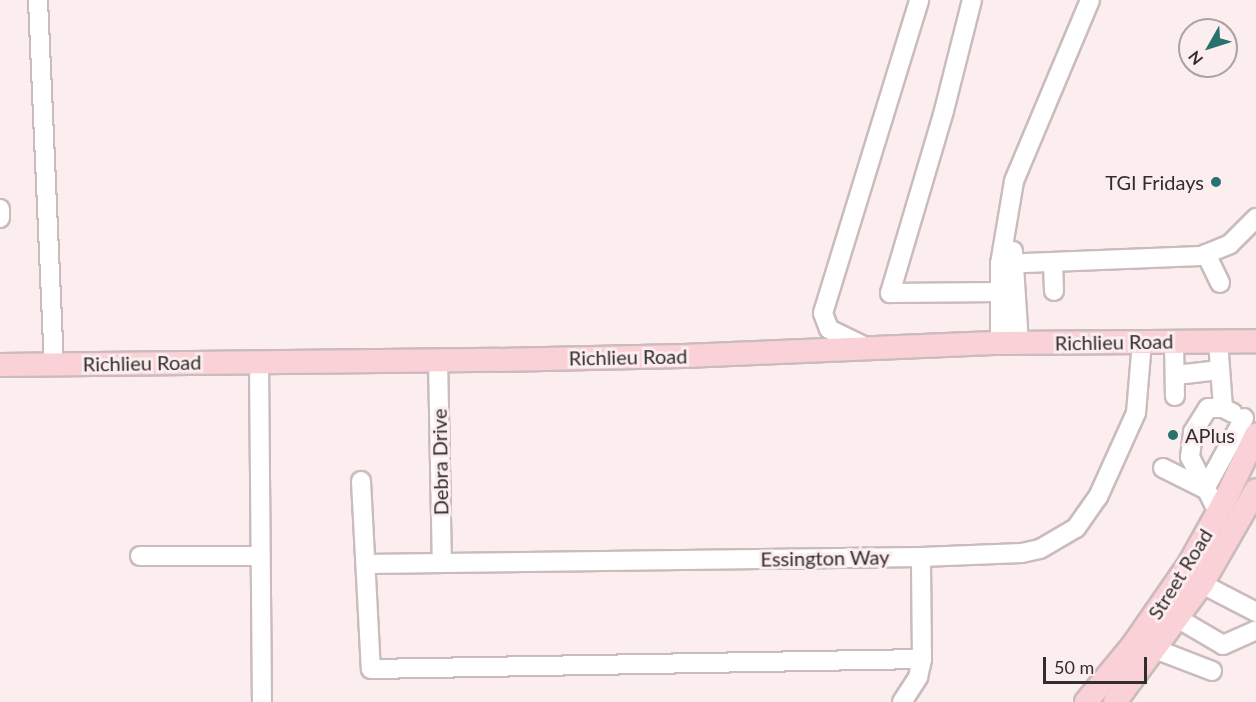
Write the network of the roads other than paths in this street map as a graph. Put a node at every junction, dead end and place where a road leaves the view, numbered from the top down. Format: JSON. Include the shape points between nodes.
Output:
{"nodes":[{"id":1,"x":38,"y":0,"type":"edge"},
{"id":2,"x":919,"y":0,"type":"edge"},
{"id":3,"x":972,"y":0,"type":"edge"},
{"id":4,"x":1090,"y":0,"type":"edge"},
{"id":5,"x":0,"y":209,"type":"edge"},
{"id":6,"x":0,"y":218,"type":"edge"},
{"id":7,"x":1256,"y":218,"type":"edge"},
{"id":8,"x":1206,"y":254,"type":"junction"},
{"id":9,"x":1053,"y":262,"type":"junction"},
{"id":10,"x":1007,"y":264,"type":"junction"},
{"id":11,"x":1220,"y":283,"type":"dead end"},
{"id":12,"x":1054,"y":291,"type":"dead end"},
{"id":13,"x":1000,"y":292,"type":"junction"},
{"id":14,"x":1142,"y":341,"type":"junction"},
{"id":15,"x":1174,"y":341,"type":"junction"},
{"id":16,"x":1218,"y":341,"type":"junction"},
{"id":17,"x":1256,"y":341,"type":"edge"},
{"id":18,"x":1010,"y":343,"type":"junction"},
{"id":19,"x":866,"y":347,"type":"junction"},
{"id":20,"x":438,"y":360,"type":"junction"},
{"id":21,"x":259,"y":362,"type":"junction"},
{"id":22,"x":54,"y":363,"type":"junction"},
{"id":23,"x":0,"y":365,"type":"edge"},
{"id":24,"x":1220,"y":370,"type":"junction"},
{"id":25,"x":1176,"y":375,"type":"junction"},
{"id":26,"x":1175,"y":396,"type":"dead end"},
{"id":27,"x":1223,"y":408,"type":"junction"},
{"id":28,"x":1252,"y":426,"type":"edge"},
{"id":29,"x":1163,"y":468,"type":"dead end"},
{"id":30,"x":361,"y":481,"type":"dead end"},
{"id":31,"x":1205,"y":489,"type":"junction"},
{"id":32,"x":1256,"y":490,"type":"edge"},
{"id":33,"x":1218,"y":512,"type":"junction"},
{"id":34,"x":140,"y":556,"type":"dead end"},
{"id":35,"x":259,"y":556,"type":"junction"},
{"id":36,"x":921,"y":557,"type":"junction"},
{"id":37,"x":442,"y":563,"type":"junction"},
{"id":38,"x":366,"y":564,"type":"junction"},
{"id":39,"x":1202,"y":584,"type":"junction"},
{"id":40,"x":1256,"y":612,"type":"edge"},
{"id":41,"x":1177,"y":618,"type":"junction"},
{"id":42,"x":1251,"y":637,"type":"edge"},
{"id":43,"x":1151,"y":654,"type":"junction"},
{"id":44,"x":922,"y":659,"type":"junction"},
{"id":45,"x":1212,"y":671,"type":"dead end"},
{"id":46,"x":262,"y":702,"type":"edge"},
{"id":47,"x":902,"y":702,"type":"edge"},
{"id":48,"x":1086,"y":702,"type":"edge"},
{"id":49,"x":1115,"y":702,"type":"edge"},
{"id":50,"x":1137,"y":702,"type":"edge"}],
"edges":[{"from":1,"to":22,"type":"street"},
{"from":2,"to":19,"type":"street","via":[[823,314],[829,329]]},
{"from":3,"to":13,"type":"street","via":[[890,293]]},
{"from":4,"to":10,"type":"street","via":[[1014,181],[1008,214]]},
{"from":5,"to":6,"type":"street"},
{"from":7,"to":8,"type":"street","via":[[1230,244]]},
{"from":8,"to":9,"type":"street"},
{"from":8,"to":11,"type":"street"},
{"from":9,"to":10,"type":"street"},
{"from":9,"to":12,"type":"street"},
{"from":10,"to":13,"type":"street"},
{"from":10,"to":18,"type":"street"},
{"from":13,"to":18,"type":"street"},
{"from":14,"to":15,"type":"main road","name":"Richlieu Road"},
{"from":14,"to":18,"type":"main road","name":"Richlieu Road"},
{"from":14,"to":36,"type":"street","name":"Essington Way","via":[[1136,413],[1098,497],[1076,528],[1040,549]]},
{"from":15,"to":16,"type":"main road","name":"Richlieu Road"},
{"from":15,"to":25,"type":"street"},
{"from":16,"to":17,"type":"main road","name":"Richlieu Road"},
{"from":16,"to":24,"type":"street"},
{"from":18,"to":19,"type":"main road","name":"Richlieu Road"},
{"from":19,"to":20,"type":"main road","name":"Richlieu Road","via":[[684,356]]},
{"from":20,"to":21,"type":"main road","name":"Richlieu Road"},
{"from":20,"to":37,"type":"street","name":"Debra Drive"},
{"from":21,"to":22,"type":"main road","name":"Richlieu Road"},
{"from":21,"to":35,"type":"street"},
{"from":22,"to":23,"type":"main road","name":"Richlieu Road"},
{"from":24,"to":25,"type":"street"},
{"from":24,"to":27,"type":"street"},
{"from":25,"to":26,"type":"street"},
{"from":27,"to":28,"type":"street"},
{"from":27,"to":31,"type":"street","via":[[1208,408],[1193,432],[1190,457]]},
{"from":28,"to":31,"type":"street"},
{"from":28,"to":33,"type":"main road","name":"Street Road"},
{"from":29,"to":31,"type":"street"},
{"from":30,"to":38,"type":"street"},
{"from":31,"to":33,"type":"street"},
{"from":32,"to":39,"type":"main road","name":"Street Road"},
{"from":33,"to":48,"type":"main road","name":"Street Road","via":[[1156,615]]},
{"from":34,"to":35,"type":"street"},
{"from":35,"to":46,"type":"street"},
{"from":36,"to":37,"type":"street","name":"Essington Way"},
{"from":36,"to":44,"type":"street"},
{"from":37,"to":38,"type":"street","name":"Essington Way"},
{"from":38,"to":44,"type":"street","via":[[371,669]]},
{"from":39,"to":40,"type":"street"},
{"from":39,"to":41,"type":"main road","name":"Street Road"},
{"from":41,"to":42,"type":"street","via":[[1223,645]]},
{"from":41,"to":43,"type":"main road","name":"Street Road"},
{"from":43,"to":45,"type":"street"},
{"from":43,"to":49,"type":"main road","name":"Street Road"},
{"from":43,"to":50,"type":"main road","via":[[1139,684]]},
{"from":44,"to":47,"type":"street","via":[[918,677]]}]}
